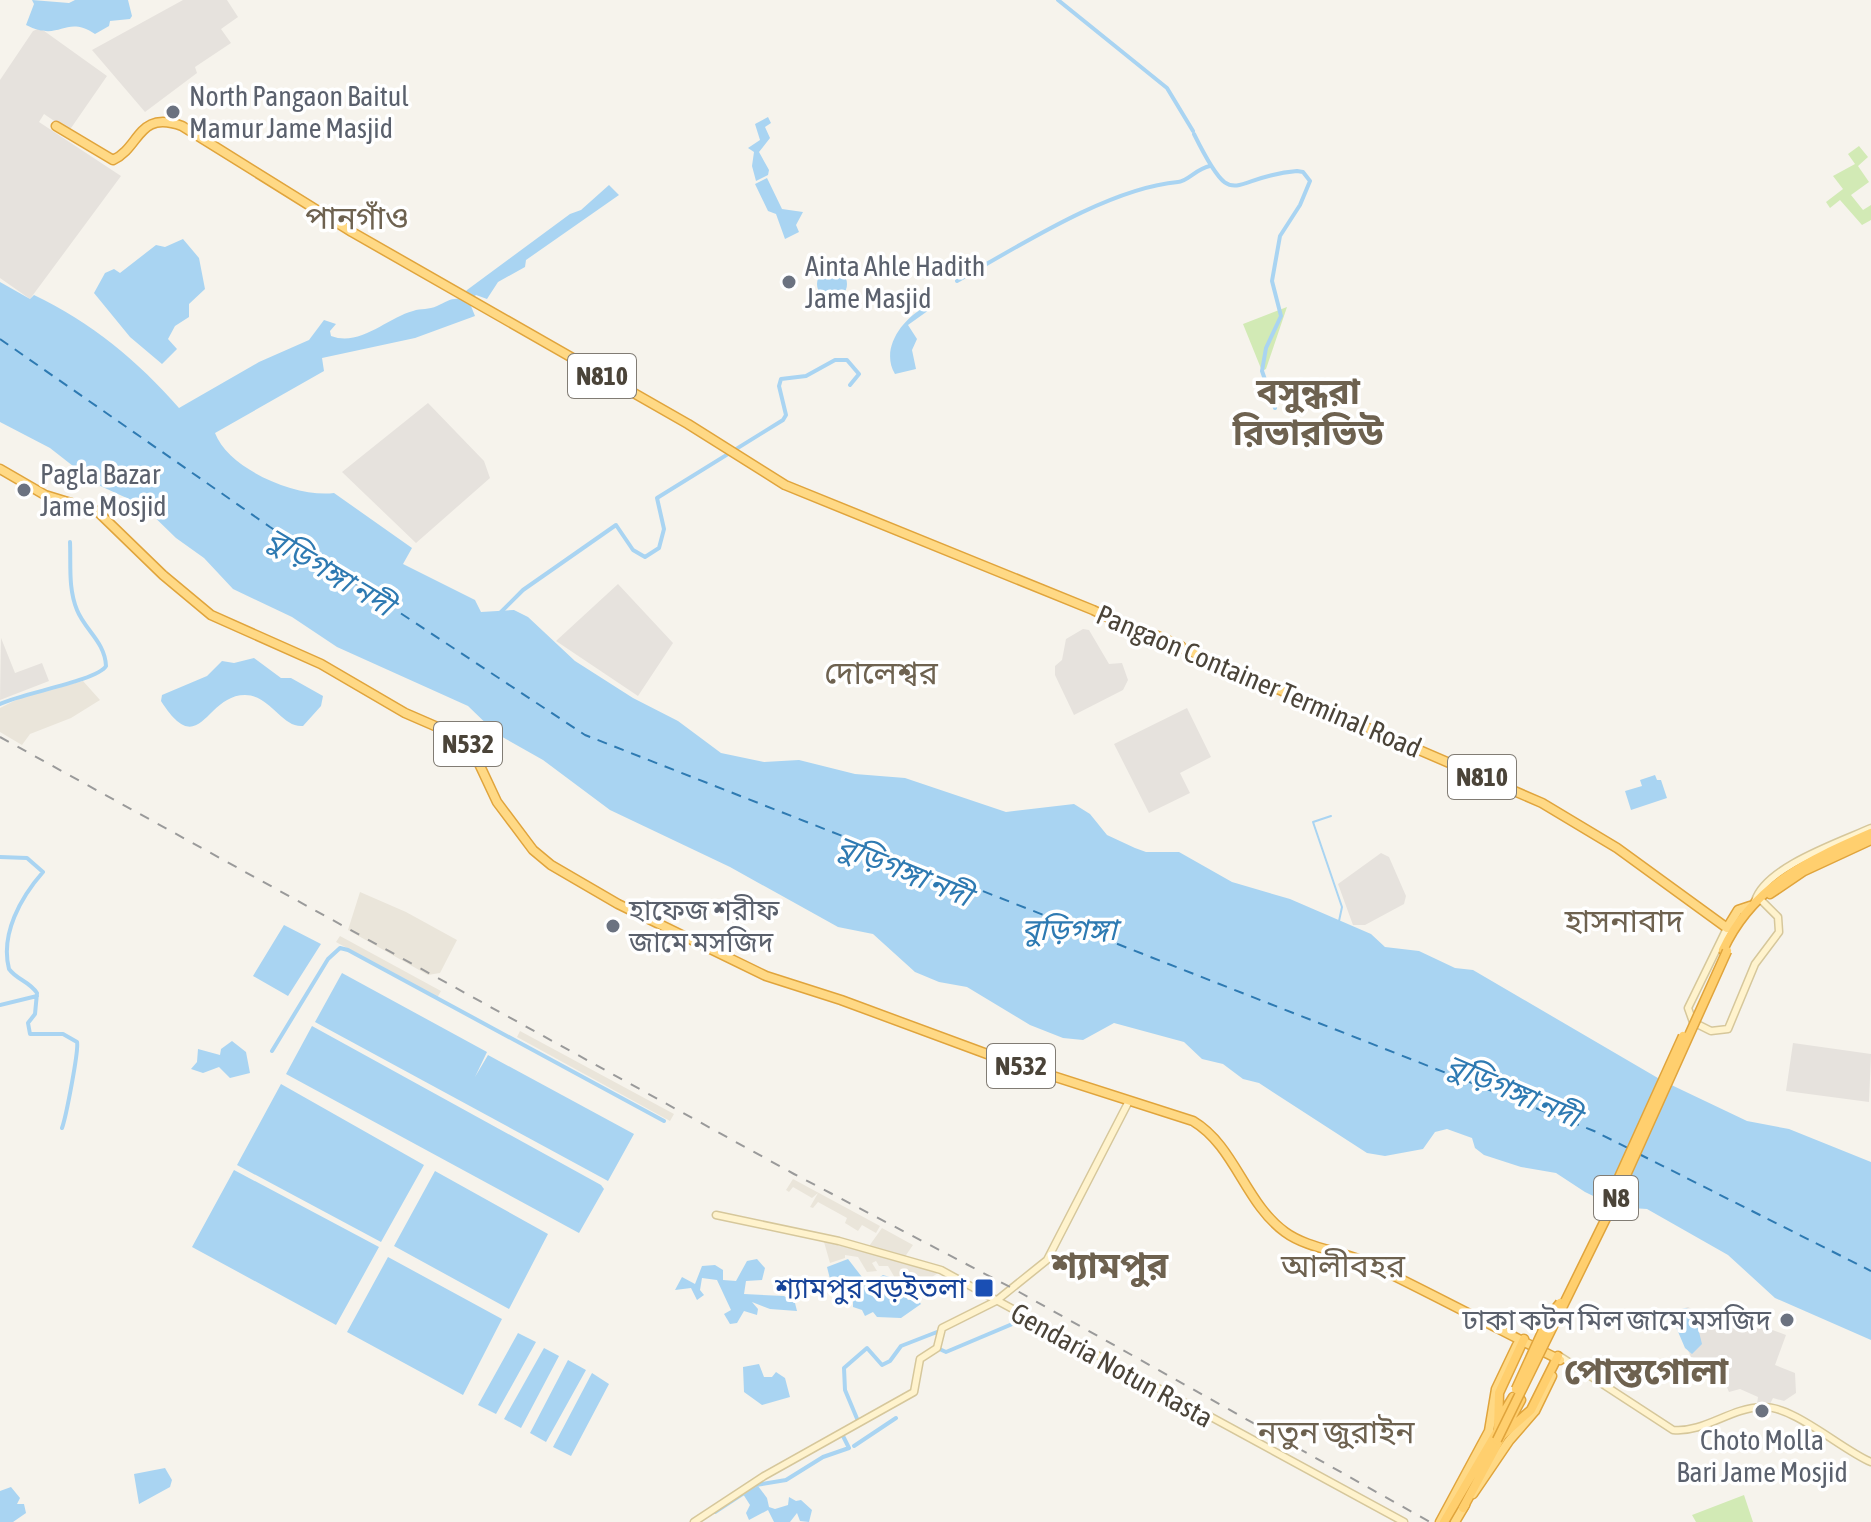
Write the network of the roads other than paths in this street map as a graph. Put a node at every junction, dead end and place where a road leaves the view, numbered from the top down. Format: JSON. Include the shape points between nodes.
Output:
{"nodes":[{"id":1,"x":146,"y":127,"type":"junction"},
{"id":2,"x":0,"y":469,"type":"edge"},
{"id":3,"x":1871,"y":830,"type":"edge"},
{"id":4,"x":1871,"y":842,"type":"edge"},
{"id":5,"x":1779,"y":890,"type":"junction"},
{"id":6,"x":1759,"y":901,"type":"junction"},
{"id":7,"x":1772,"y":911,"type":"junction"},
{"id":8,"x":1727,"y":928,"type":"junction"},
{"id":9,"x":1129,"y":1101,"type":"junction"},
{"id":10,"x":716,"y":1215,"type":"dead end"},
{"id":11,"x":996,"y":1301,"type":"junction"},
{"id":12,"x":1522,"y":1340,"type":"junction"},
{"id":13,"x":1559,"y":1358,"type":"junction"},
{"id":14,"x":1516,"y":1400,"type":"junction"},
{"id":15,"x":1499,"y":1433,"type":"junction"},
{"id":16,"x":1871,"y":1462,"type":"edge"},
{"id":17,"x":1448,"y":1505,"type":"junction"},
{"id":18,"x":1463,"y":1508,"type":"junction"},
{"id":19,"x":694,"y":1522,"type":"edge"},
{"id":20,"x":1404,"y":1522,"type":"edge"},
{"id":21,"x":1447,"y":1522,"type":"edge"}],
"edges":[{"from":1,"to":1,"type":"highway","via":[[111,164],[54,128],[113,160]]},
{"from":1,"to":8,"type":"highway","name":"Pangaon Container Terminal Road","number":"N810","via":[[171,122],[189,130],[278,189],[801,493],[1159,634],[1542,803],[1617,848]]},
{"from":2,"to":9,"type":"highway","number":"N532","via":[[45,495],[92,508],[211,615],[321,664],[405,713],[458,736],[474,753],[497,802],[533,850],[618,904],[766,976]]},
{"from":3,"to":6,"type":"highway","number":"N8","via":[[1790,870]]},
{"from":4,"to":5,"type":"main road"},
{"from":4,"to":6,"type":"highway","number":"N8","via":[[1804,871]]},
{"from":5,"to":6,"type":"main road"},
{"from":5,"to":7,"type":"main road","via":[[1770,900]]},
{"from":6,"to":7,"type":"main road"},
{"from":6,"to":8,"type":"highway","via":[[1738,910]]},
{"from":6,"to":14,"type":"highway","number":"N8","bridge":true,"via":[[1725,950]]},
{"from":7,"to":8,"type":"main road","via":[[1779,932],[1755,964],[1728,1029],[1711,1031],[1693,1022],[1688,1008]]},
{"from":9,"to":11,"type":"main road","via":[[1047,1260]]},
{"from":9,"to":12,"type":"highway","number":"N532","via":[[1201,1126],[1217,1141],[1256,1202],[1293,1238],[1370,1263]]},
{"from":10,"to":11,"type":"main road","name":"Gendaria Notun Rasta","via":[[919,1262]]},
{"from":11,"to":19,"type":"main road","via":[[942,1328],[936,1349],[920,1359],[914,1392]]},
{"from":11,"to":20,"type":"main road","name":"Gendaria Notun Rasta"},
{"from":12,"to":13,"type":"highway","number":"N532"},
{"from":12,"to":14,"type":"highway","via":[[1503,1388],[1504,1398]]},
{"from":12,"to":15,"type":"highway","via":[[1499,1393]]},
{"from":12,"to":17,"type":"highway","via":[[1496,1389],[1489,1431]]},
{"from":13,"to":14,"type":"highway","via":[[1533,1404],[1527,1408]]},
{"from":13,"to":15,"type":"highway","via":[[1531,1410]]},
{"from":13,"to":16,"type":"main road","via":[[1673,1430],[1693,1430],[1744,1410],[1771,1407]]},
{"from":13,"to":18,"type":"highway","via":[[1535,1411]]},
{"from":14,"to":15,"type":"highway","number":"N8","bridge":true},
{"from":15,"to":17,"type":"highway"},
{"from":15,"to":18,"type":"highway"},
{"from":15,"to":21,"type":"highway","number":"N8"},
{"from":17,"to":21,"type":"highway"},
{"from":18,"to":21,"type":"highway"}]}
